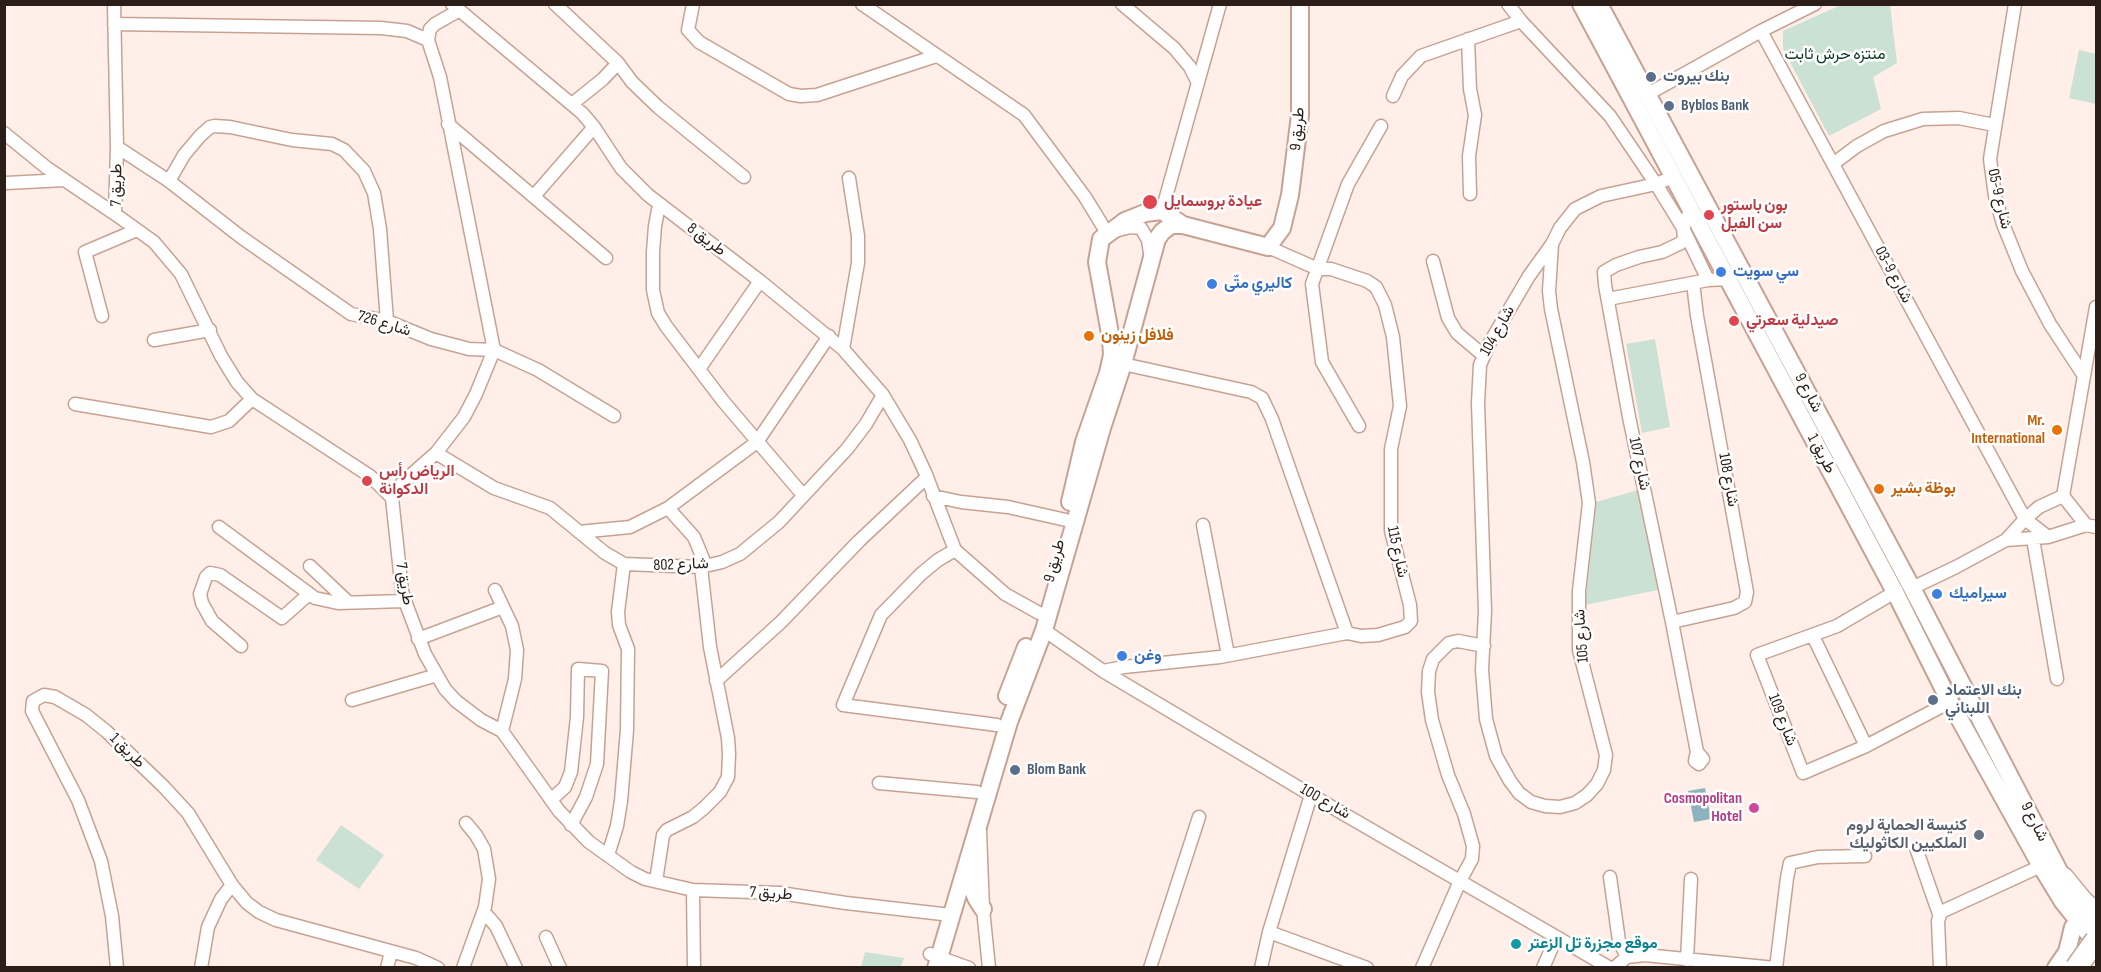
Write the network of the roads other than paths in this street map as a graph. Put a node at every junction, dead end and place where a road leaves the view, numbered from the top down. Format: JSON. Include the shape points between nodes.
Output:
{"nodes":[{"id":1,"x":114,"y":4,"type":"edge"},
{"id":2,"x":555,"y":4,"type":"edge"},
{"id":3,"x":693,"y":4,"type":"edge"},
{"id":4,"x":862,"y":4,"type":"edge"},
{"id":5,"x":1122,"y":4,"type":"edge"},
{"id":6,"x":1220,"y":4,"type":"edge"},
{"id":7,"x":1300,"y":4,"type":"edge"},
{"id":8,"x":1509,"y":4,"type":"edge"},
{"id":9,"x":1581,"y":4,"type":"edge"},
{"id":10,"x":1599,"y":4,"type":"edge"},
{"id":11,"x":1815,"y":4,"type":"edge"},
{"id":12,"x":2015,"y":4,"type":"edge"},
{"id":13,"x":455,"y":8,"type":"edge"},
{"id":14,"x":1521,"y":21,"type":"junction"},
{"id":15,"x":114,"y":24,"type":"junction"},
{"id":16,"x":1761,"y":31,"type":"junction"},
{"id":17,"x":1468,"y":39,"type":"junction"},
{"id":18,"x":428,"y":40,"type":"junction"},
{"id":19,"x":936,"y":56,"type":"junction"},
{"id":20,"x":618,"y":63,"type":"junction"},
{"id":21,"x":1198,"y":83,"type":"junction"},
{"id":22,"x":1648,"y":94,"type":"junction"},
{"id":23,"x":1394,"y":96,"type":"dead end"},
{"id":24,"x":572,"y":104,"type":"junction"},
{"id":25,"x":448,"y":124,"type":"junction"},
{"id":26,"x":1994,"y":125,"type":"junction"},
{"id":27,"x":1381,"y":126,"type":"dead end"},
{"id":28,"x":594,"y":127,"type":"junction"},
{"id":29,"x":4,"y":134,"type":"edge"},
{"id":30,"x":117,"y":147,"type":"junction"},
{"id":31,"x":1833,"y":164,"type":"junction"},
{"id":32,"x":744,"y":177,"type":"dead end"},
{"id":33,"x":1673,"y":177,"type":"junction"},
{"id":34,"x":849,"y":178,"type":"dead end"},
{"id":35,"x":65,"y":180,"type":"junction"},
{"id":36,"x":169,"y":181,"type":"junction"},
{"id":37,"x":6,"y":183,"type":"edge"},
{"id":38,"x":1656,"y":184,"type":"junction"},
{"id":39,"x":1470,"y":194,"type":"dead end"},
{"id":40,"x":534,"y":196,"type":"junction"},
{"id":41,"x":659,"y":205,"type":"junction"},
{"id":42,"x":1689,"y":206,"type":"junction"},
{"id":43,"x":1162,"y":211,"type":"junction"},
{"id":44,"x":115,"y":214,"type":"junction"},
{"id":45,"x":1184,"y":225,"type":"junction"},
{"id":46,"x":1683,"y":228,"type":"junction"},
{"id":47,"x":137,"y":230,"type":"junction"},
{"id":48,"x":1107,"y":233,"type":"junction"},
{"id":49,"x":1708,"y":241,"type":"junction"},
{"id":50,"x":1552,"y":244,"type":"junction"},
{"id":51,"x":1268,"y":247,"type":"junction"},
{"id":52,"x":606,"y":258,"type":"dead end"},
{"id":53,"x":1432,"y":261,"type":"dead end"},
{"id":54,"x":1150,"y":264,"type":"junction"},
{"id":55,"x":1318,"y":269,"type":"junction"},
{"id":56,"x":1729,"y":279,"type":"junction"},
{"id":57,"x":1708,"y":280,"type":"junction"},
{"id":58,"x":760,"y":281,"type":"junction"},
{"id":59,"x":1693,"y":283,"type":"junction"},
{"id":60,"x":1608,"y":299,"type":"junction"},
{"id":61,"x":2097,"y":307,"type":"edge"},
{"id":62,"x":102,"y":316,"type":"dead end"},
{"id":63,"x":387,"y":321,"type":"junction"},
{"id":64,"x":210,"y":330,"type":"junction"},
{"id":65,"x":829,"y":336,"type":"junction"},
{"id":66,"x":154,"y":340,"type":"dead end"},
{"id":67,"x":843,"y":349,"type":"junction"},
{"id":68,"x":494,"y":350,"type":"junction"},
{"id":69,"x":1483,"y":355,"type":"junction"},
{"id":70,"x":1123,"y":364,"type":"junction"},
{"id":71,"x":699,"y":369,"type":"junction"},
{"id":72,"x":2084,"y":376,"type":"junction"},
{"id":73,"x":883,"y":395,"type":"junction"},
{"id":74,"x":252,"y":399,"type":"junction"},
{"id":75,"x":75,"y":404,"type":"dead end"},
{"id":76,"x":614,"y":416,"type":"dead end"},
{"id":77,"x":1359,"y":426,"type":"dead end"},
{"id":78,"x":757,"y":442,"type":"junction"},
{"id":79,"x":436,"y":453,"type":"junction"},
{"id":80,"x":927,"y":477,"type":"junction"},
{"id":81,"x":803,"y":495,"type":"junction"},
{"id":82,"x":933,"y":496,"type":"junction"},
{"id":83,"x":2063,"y":496,"type":"junction"},
{"id":84,"x":392,"y":498,"type":"junction"},
{"id":85,"x":668,"y":508,"type":"junction"},
{"id":86,"x":2025,"y":519,"type":"junction"},
{"id":87,"x":1066,"y":520,"type":"junction"},
{"id":88,"x":1203,"y":525,"type":"dead end"},
{"id":89,"x":2091,"y":526,"type":"edge"},
{"id":90,"x":219,"y":527,"type":"dead end"},
{"id":91,"x":579,"y":532,"type":"junction"},
{"id":92,"x":2048,"y":537,"type":"junction"},
{"id":93,"x":2033,"y":539,"type":"junction"},
{"id":94,"x":2006,"y":540,"type":"junction"},
{"id":95,"x":955,"y":550,"type":"junction"},
{"id":96,"x":624,"y":564,"type":"junction"},
{"id":97,"x":310,"y":566,"type":"dead end"},
{"id":98,"x":704,"y":567,"type":"junction"},
{"id":99,"x":1912,"y":588,"type":"junction"},
{"id":100,"x":495,"y":590,"type":"dead end"},
{"id":101,"x":1895,"y":592,"type":"junction"},
{"id":102,"x":309,"y":594,"type":"junction"},
{"id":103,"x":405,"y":601,"type":"junction"},
{"id":104,"x":348,"y":602,"type":"junction"},
{"id":105,"x":503,"y":607,"type":"junction"},
{"id":106,"x":1040,"y":613,"type":"junction"},
{"id":107,"x":1672,"y":622,"type":"junction"},
{"id":108,"x":1044,"y":630,"type":"junction"},
{"id":109,"x":1347,"y":633,"type":"junction"},
{"id":110,"x":1813,"y":636,"type":"junction"},
{"id":111,"x":418,"y":639,"type":"junction"},
{"id":112,"x":241,"y":646,"type":"dead end"},
{"id":113,"x":1484,"y":646,"type":"junction"},
{"id":114,"x":1228,"y":655,"type":"junction"},
{"id":115,"x":1103,"y":671,"type":"junction"},
{"id":116,"x":436,"y":675,"type":"junction"},
{"id":117,"x":2057,"y":679,"type":"dead end"},
{"id":118,"x":716,"y":681,"type":"junction"},
{"id":119,"x":351,"y":700,"type":"dead end"},
{"id":120,"x":1950,"y":702,"type":"junction"},
{"id":121,"x":997,"y":725,"type":"junction"},
{"id":122,"x":502,"y":731,"type":"junction"},
{"id":123,"x":1866,"y":746,"type":"junction"},
{"id":124,"x":1697,"y":752,"type":"dead end"},
{"id":125,"x":879,"y":783,"type":"dead end"},
{"id":126,"x":977,"y":792,"type":"junction"},
{"id":127,"x":1311,"y":795,"type":"junction"},
{"id":128,"x":551,"y":800,"type":"junction"},
{"id":129,"x":1199,"y":817,"type":"dead end"},
{"id":130,"x":980,"y":818,"type":"junction"},
{"id":131,"x":466,"y":823,"type":"dead end"},
{"id":132,"x":571,"y":825,"type":"junction"},
{"id":133,"x":972,"y":846,"type":"junction"},
{"id":134,"x":1916,"y":848,"type":"dead end"},
{"id":135,"x":608,"y":855,"type":"junction"},
{"id":136,"x":1864,"y":856,"type":"dead end"},
{"id":137,"x":2041,"y":866,"type":"junction"},
{"id":138,"x":1610,"y":877,"type":"dead end"},
{"id":139,"x":2063,"y":878,"type":"junction"},
{"id":140,"x":1691,"y":879,"type":"dead end"},
{"id":141,"x":1460,"y":881,"type":"junction"},
{"id":142,"x":656,"y":882,"type":"junction"},
{"id":143,"x":232,"y":885,"type":"junction"},
{"id":144,"x":693,"y":890,"type":"junction"},
{"id":145,"x":2063,"y":902,"type":"junction"},
{"id":146,"x":983,"y":909,"type":"junction"},
{"id":147,"x":2097,"y":910,"type":"edge"},
{"id":148,"x":484,"y":912,"type":"junction"},
{"id":149,"x":1939,"y":914,"type":"junction"},
{"id":150,"x":946,"y":915,"type":"junction"},
{"id":151,"x":2097,"y":923,"type":"edge"},
{"id":152,"x":2073,"y":927,"type":"junction"},
{"id":153,"x":1269,"y":932,"type":"junction"},
{"id":154,"x":546,"y":937,"type":"dead end"},
{"id":155,"x":1556,"y":938,"type":"junction"},
{"id":156,"x":2097,"y":942,"type":"edge"},
{"id":157,"x":391,"y":952,"type":"junction"},
{"id":158,"x":1627,"y":957,"type":"junction"},
{"id":159,"x":1687,"y":960,"type":"junction"},
{"id":160,"x":933,"y":962,"type":"edge"},
{"id":161,"x":117,"y":968,"type":"edge"},
{"id":162,"x":201,"y":968,"type":"edge"},
{"id":163,"x":387,"y":968,"type":"edge"},
{"id":164,"x":438,"y":968,"type":"edge"},
{"id":165,"x":463,"y":968,"type":"edge"},
{"id":166,"x":516,"y":968,"type":"edge"},
{"id":167,"x":560,"y":968,"type":"edge"},
{"id":168,"x":694,"y":968,"type":"edge"},
{"id":169,"x":969,"y":968,"type":"edge"},
{"id":170,"x":989,"y":968,"type":"edge"},
{"id":171,"x":1150,"y":968,"type":"edge"},
{"id":172,"x":1261,"y":968,"type":"edge"},
{"id":173,"x":1367,"y":968,"type":"edge"},
{"id":174,"x":1422,"y":968,"type":"edge"},
{"id":175,"x":1543,"y":968,"type":"edge"},
{"id":176,"x":1612,"y":968,"type":"edge"},
{"id":177,"x":1776,"y":968,"type":"edge"},
{"id":178,"x":1940,"y":968,"type":"edge"},
{"id":179,"x":2056,"y":968,"type":"edge"},
{"id":180,"x":2076,"y":968,"type":"edge"},
{"id":181,"x":2086,"y":968,"type":"edge"}],
"edges":[{"from":1,"to":15,"type":"street","name":"7 طريق"},
{"from":2,"to":20,"type":"street"},
{"from":3,"to":19,"type":"street","via":[[688,30],[699,42],[789,94],[817,95]]},
{"from":4,"to":19,"type":"street"},
{"from":5,"to":21,"type":"street","via":[[1174,48]]},
{"from":6,"to":21,"type":"street"},
{"from":7,"to":51,"type":"main road","name":"طريق 9","via":[[1301,95],[1296,150],[1282,228]]},
{"from":8,"to":14,"type":"street"},
{"from":9,"to":33,"type":"main road","name":"طريق 1"},
{"from":10,"to":22,"type":"main road","name":"شارع 9"},
{"from":11,"to":16,"type":"street"},
{"from":12,"to":26,"type":"street","name":"شارع 9-05"},
{"from":13,"to":18,"type":"street","via":[[430,29]]},
{"from":13,"to":24,"type":"street","name":"طريق 8"},
{"from":14,"to":17,"type":"street"},
{"from":14,"to":38,"type":"street","via":[[1610,116]]},
{"from":15,"to":18,"type":"street","via":[[388,28]]},
{"from":15,"to":30,"type":"street","name":"7 طريق"},
{"from":16,"to":22,"type":"street"},
{"from":16,"to":31,"type":"street","name":"شارع 9-03"},
{"from":17,"to":23,"type":"street","via":[[1421,56],[1402,76]]},
{"from":17,"to":39,"type":"street","via":[[1475,115],[1469,156]]},
{"from":18,"to":25,"type":"street","via":[[440,77]]},
{"from":19,"to":48,"type":"street","via":[[1024,115]]},
{"from":20,"to":24,"type":"street"},
{"from":20,"to":32,"type":"street","via":[[671,119]]},
{"from":21,"to":43,"type":"street"},
{"from":22,"to":99,"type":"main road","name":"شارع 9"},
{"from":24,"to":28,"type":"street","name":"طريق 8"},
{"from":25,"to":40,"type":"street"},
{"from":25,"to":68,"type":"street"},
{"from":26,"to":31,"type":"street","via":[[1959,118],[1923,119],[1884,130]]},
{"from":26,"to":72,"type":"street","name":"شارع 9-05","via":[[1990,159],[2003,224],[2050,324]]},
{"from":27,"to":55,"type":"street","via":[[1348,184]]},
{"from":28,"to":40,"type":"street"},
{"from":28,"to":41,"type":"street","name":"طريق 8","via":[[621,168]]},
{"from":29,"to":35,"type":"street"},
{"from":30,"to":36,"type":"street","name":"شارع 726"},
{"from":30,"to":44,"type":"street","name":"7 طريق"},
{"from":31,"to":86,"type":"street","name":"شارع 9-03"},
{"from":33,"to":38,"type":"street","name":"شارع 104"},
{"from":33,"to":42,"type":"main road","name":"طريق 1"},
{"from":34,"to":67,"type":"street","via":[[858,263]]},
{"from":35,"to":37,"type":"street"},
{"from":35,"to":44,"type":"street"},
{"from":36,"to":63,"type":"street","name":"شارع 726","via":[[351,314]]},
{"from":36,"to":63,"type":"street","via":[[184,154],[215,126],[332,144],[345,150],[364,171],[374,193]]},
{"from":38,"to":46,"type":"street"},
{"from":38,"to":50,"type":"street","name":"شارع 104","via":[[1601,196],[1584,204],[1568,217]]},
{"from":40,"to":52,"type":"street"},
{"from":41,"to":58,"type":"street","name":"طريق 8"},
{"from":41,"to":71,"type":"street","via":[[653,252],[655,302],[666,326]]},
{"from":42,"to":46,"type":"street","name":"شارع 107"},
{"from":42,"to":49,"type":"main road","name":"طريق 1"},
{"from":43,"to":45,"type":"main road"},
{"from":43,"to":48,"type":"main road","via":[[1134,216]]},
{"from":44,"to":47,"type":"street","name":"7 طريق"},
{"from":45,"to":51,"type":"main road"},
{"from":45,"to":54,"type":"main road","name":"9 طريق","via":[[1171,225],[1162,232]]},
{"from":46,"to":49,"type":"street"},
{"from":46,"to":57,"type":"street"},
{"from":46,"to":60,"type":"street","name":"شارع 107","via":[[1684,238],[1678,244],[1604,272]]},
{"from":47,"to":62,"type":"street","via":[[86,252]]},
{"from":47,"to":64,"type":"street","name":"7 طريق","via":[[154,242],[181,274]]},
{"from":48,"to":54,"type":"street","via":[[1141,228],[1148,240]]},
{"from":48,"to":87,"type":"main road","name":"9 طريق","via":[[1099,246],[1097,262],[1111,339],[1110,364],[1084,442]]},
{"from":49,"to":56,"type":"main road","name":"طريق 1"},
{"from":50,"to":69,"type":"street","name":"شارع 104","via":[[1528,276]]},
{"from":50,"to":113,"type":"street","name":"شارع 105","via":[[1551,309],[1589,496],[1579,591],[1580,650],[1606,755],[1597,784],[1575,803],[1560,807],[1531,802],[1510,781],[1496,756],[1486,720]]},
{"from":51,"to":55,"type":"street","name":"شارع 115"},
{"from":53,"to":69,"type":"street","via":[[1448,318],[1457,333]]},
{"from":54,"to":70,"type":"main road","name":"9 طريق"},
{"from":55,"to":77,"type":"street","via":[[1312,284],[1322,362]]},
{"from":55,"to":109,"type":"street","name":"شارع 115","via":[[1350,274],[1376,287],[1391,329],[1399,388],[1399,420],[1391,449],[1390,516],[1411,621],[1405,627],[1378,635]]},
{"from":56,"to":57,"type":"street"},
{"from":56,"to":101,"type":"main road","name":"طريق 1"},
{"from":57,"to":59,"type":"street"},
{"from":58,"to":65,"type":"street","name":"طريق 8"},
{"from":58,"to":71,"type":"street"},
{"from":59,"to":60,"type":"street"},
{"from":59,"to":107,"type":"street","name":"شارع 108","via":[[1748,592],[1745,602],[1734,608]]},
{"from":60,"to":107,"type":"street","name":"شارع 107"},
{"from":61,"to":72,"type":"street"},
{"from":63,"to":68,"type":"street","name":"شارع 726","via":[[431,339],[469,349]]},
{"from":64,"to":66,"type":"street"},
{"from":64,"to":74,"type":"street","name":"7 طريق","via":[[221,356]]},
{"from":65,"to":67,"type":"street","name":"طريق 8"},
{"from":65,"to":78,"type":"street"},
{"from":67,"to":73,"type":"street","name":"طريق 8"},
{"from":68,"to":76,"type":"street","name":"شارع 726","via":[[538,370]]},
{"from":68,"to":79,"type":"street","via":[[464,417]]},
{"from":69,"to":113,"type":"street","name":"شارع 104","via":[[1478,403]]},
{"from":70,"to":108,"type":"main road","name":"9 طريق"},
{"from":70,"to":109,"type":"street","via":[[1251,392],[1262,398]]},
{"from":71,"to":78,"type":"street"},
{"from":72,"to":83,"type":"street"},
{"from":73,"to":80,"type":"street","name":"طريق 8"},
{"from":73,"to":81,"type":"street","name":"شارع 802","via":[[847,449]]},
{"from":74,"to":75,"type":"street","via":[[229,422],[211,427]]},
{"from":74,"to":84,"type":"street","name":"7 طريق","via":[[370,476]]},
{"from":78,"to":81,"type":"street"},
{"from":78,"to":85,"type":"street"},
{"from":79,"to":84,"type":"street","via":[[403,482]]},
{"from":79,"to":91,"type":"street","name":"شارع 802","via":[[494,488],[550,508]]},
{"from":80,"to":82,"type":"street","name":"طريق 8"},
{"from":80,"to":118,"type":"street"},
{"from":81,"to":98,"type":"street","name":"شارع 802","via":[[750,548]]},
{"from":82,"to":87,"type":"street"},
{"from":82,"to":95,"type":"street","name":"طريق 8"},
{"from":83,"to":86,"type":"street","via":[[2039,507]]},
{"from":83,"to":89,"type":"street"},
{"from":84,"to":103,"type":"street","name":"7 طريق"},
{"from":85,"to":91,"type":"street","via":[[630,527]]},
{"from":85,"to":98,"type":"street","via":[[694,537]]},
{"from":86,"to":92,"type":"street"},
{"from":86,"to":94,"type":"street"},
{"from":87,"to":106,"type":"main road","name":"9 طريق"},
{"from":88,"to":114,"type":"street"},
{"from":89,"to":92,"type":"street"},
{"from":90,"to":102,"type":"street"},
{"from":91,"to":96,"type":"street","name":"شارع 802"},
{"from":92,"to":93,"type":"street"},
{"from":93,"to":94,"type":"street"},
{"from":93,"to":117,"type":"street"},
{"from":94,"to":99,"type":"street"},
{"from":95,"to":106,"type":"street","name":"طريق 8","via":[[1005,594]]},
{"from":95,"to":121,"type":"street","via":[[921,574],[881,615],[843,705]]},
{"from":96,"to":98,"type":"street","name":"شارع 802"},
{"from":96,"to":135,"type":"street","via":[[618,612],[628,649],[627,730],[621,801]]},
{"from":97,"to":104,"type":"street"},
{"from":98,"to":118,"type":"street"},
{"from":99,"to":139,"type":"main road","name":"شارع 9"},
{"from":100,"to":105,"type":"street"},
{"from":101,"to":110,"type":"street","name":"شارع 109"},
{"from":101,"to":120,"type":"main road","name":"طريق 1"},
{"from":102,"to":104,"type":"street","via":[[323,601]]},
{"from":102,"to":112,"type":"street","via":[[282,618],[220,574],[210,573],[200,594],[202,603],[212,621]]},
{"from":103,"to":104,"type":"street"},
{"from":103,"to":111,"type":"street","name":"7 طريق"},
{"from":105,"to":111,"type":"street"},
{"from":105,"to":122,"type":"street","via":[[513,626],[517,650]]},
{"from":106,"to":121,"type":"main road","name":"9 طريق"},
{"from":107,"to":124,"type":"street","name":"شارع 107"},
{"from":108,"to":115,"type":"street","name":"شارع 100"},
{"from":108,"to":130,"type":"main road","name":"9 طريق","via":[[1009,722]]},
{"from":109,"to":114,"type":"street","name":"شارع 115"},
{"from":110,"to":123,"type":"street"},
{"from":110,"to":123,"type":"street","name":"شارع 109","via":[[1757,655],[1803,773]]},
{"from":111,"to":116,"type":"street","name":"7 طريق"},
{"from":113,"to":141,"type":"street","via":[[1458,640],[1449,643],[1433,659],[1429,671],[1432,720],[1473,846],[1472,859]]},
{"from":114,"to":115,"type":"street","name":"شارع 115"},
{"from":115,"to":127,"type":"street","name":"شارع 100"},
{"from":116,"to":119,"type":"street"},
{"from":116,"to":122,"type":"street","name":"7 طريق","via":[[456,702]]},
{"from":118,"to":142,"type":"street","via":[[728,738],[728,777],[704,808],[667,830]]},
{"from":120,"to":123,"type":"street","name":"شارع 109"},
{"from":120,"to":137,"type":"main road","name":"طريق 1"},
{"from":121,"to":126,"type":"main road","name":"9 طريق"},
{"from":122,"to":128,"type":"street","name":"7 طريق"},
{"from":125,"to":126,"type":"street"},
{"from":126,"to":150,"type":"main road","name":"9 طريق"},
{"from":127,"to":141,"type":"street","name":"شارع 100"},
{"from":127,"to":153,"type":"street"},
{"from":128,"to":132,"type":"street","name":"7 طريق"},
{"from":128,"to":132,"type":"street","via":[[565,787],[571,772],[578,669],[602,671],[597,764]]},
{"from":129,"to":171,"type":"street"},
{"from":130,"to":133,"type":"main road","name":"9 طريق"},
{"from":130,"to":146,"type":"street"},
{"from":131,"to":148,"type":"street","via":[[484,849],[489,879]]},
{"from":132,"to":135,"type":"street","name":"7 طريق"},
{"from":133,"to":146,"type":"main road","via":[[973,890]]},
{"from":133,"to":150,"type":"main road","name":"9 طريق"},
{"from":134,"to":149,"type":"street"},
{"from":135,"to":142,"type":"street","name":"7 طريق","via":[[631,872]]},
{"from":136,"to":177,"type":"street","via":[[1818,857],[1790,863]]},
{"from":137,"to":145,"type":"main road","name":"طريق 1"},
{"from":137,"to":149,"type":"street"},
{"from":138,"to":158,"type":"street","via":[[1619,941]]},
{"from":139,"to":147,"type":"highway","via":[[2088,907]]},
{"from":139,"to":151,"type":"main road","name":"شارع 9","via":[[2071,894]]},
{"from":140,"to":159,"type":"street"},
{"from":141,"to":155,"type":"street","name":"شارع 100"},
{"from":141,"to":174,"type":"street"},
{"from":142,"to":144,"type":"street","name":"7 طريق"},
{"from":143,"to":157,"type":"street","name":"طريق 1","via":[[259,912],[276,920]]},
{"from":143,"to":161,"type":"street","name":"طريق 1","via":[[188,813],[106,731],[55,697],[38,697],[32,706],[35,718],[78,800],[101,861]]},
{"from":143,"to":162,"type":"street","via":[[207,927]]},
{"from":144,"to":150,"type":"street","name":"7 طريق","via":[[780,893]]},
{"from":144,"to":168,"type":"street"},
{"from":145,"to":152,"type":"main road"},
{"from":145,"to":156,"type":"main road"},
{"from":146,"to":170,"type":"street"},
{"from":148,"to":165,"type":"street"},
{"from":148,"to":166,"type":"street","via":[[496,926]]},
{"from":149,"to":178,"type":"street"},
{"from":150,"to":160,"type":"main road","name":"9 طريق"},
{"from":152,"to":179,"type":"main road","via":[[2067,952]]},
{"from":152,"to":181,"type":"main road"},
{"from":153,"to":172,"type":"street"},
{"from":153,"to":173,"type":"street"},
{"from":154,"to":167,"type":"street"},
{"from":155,"to":175,"type":"street"},
{"from":155,"to":176,"type":"street","name":"شارع 100"},
{"from":156,"to":180,"type":"highway","bridge":true},
{"from":157,"to":163,"type":"street"},
{"from":157,"to":164,"type":"street","name":"طريق 1"},
{"from":158,"to":159,"type":"street"},
{"from":158,"to":176,"type":"street"},
{"from":159,"to":177,"type":"street"},
{"from":160,"to":169,"type":"street"}]}
